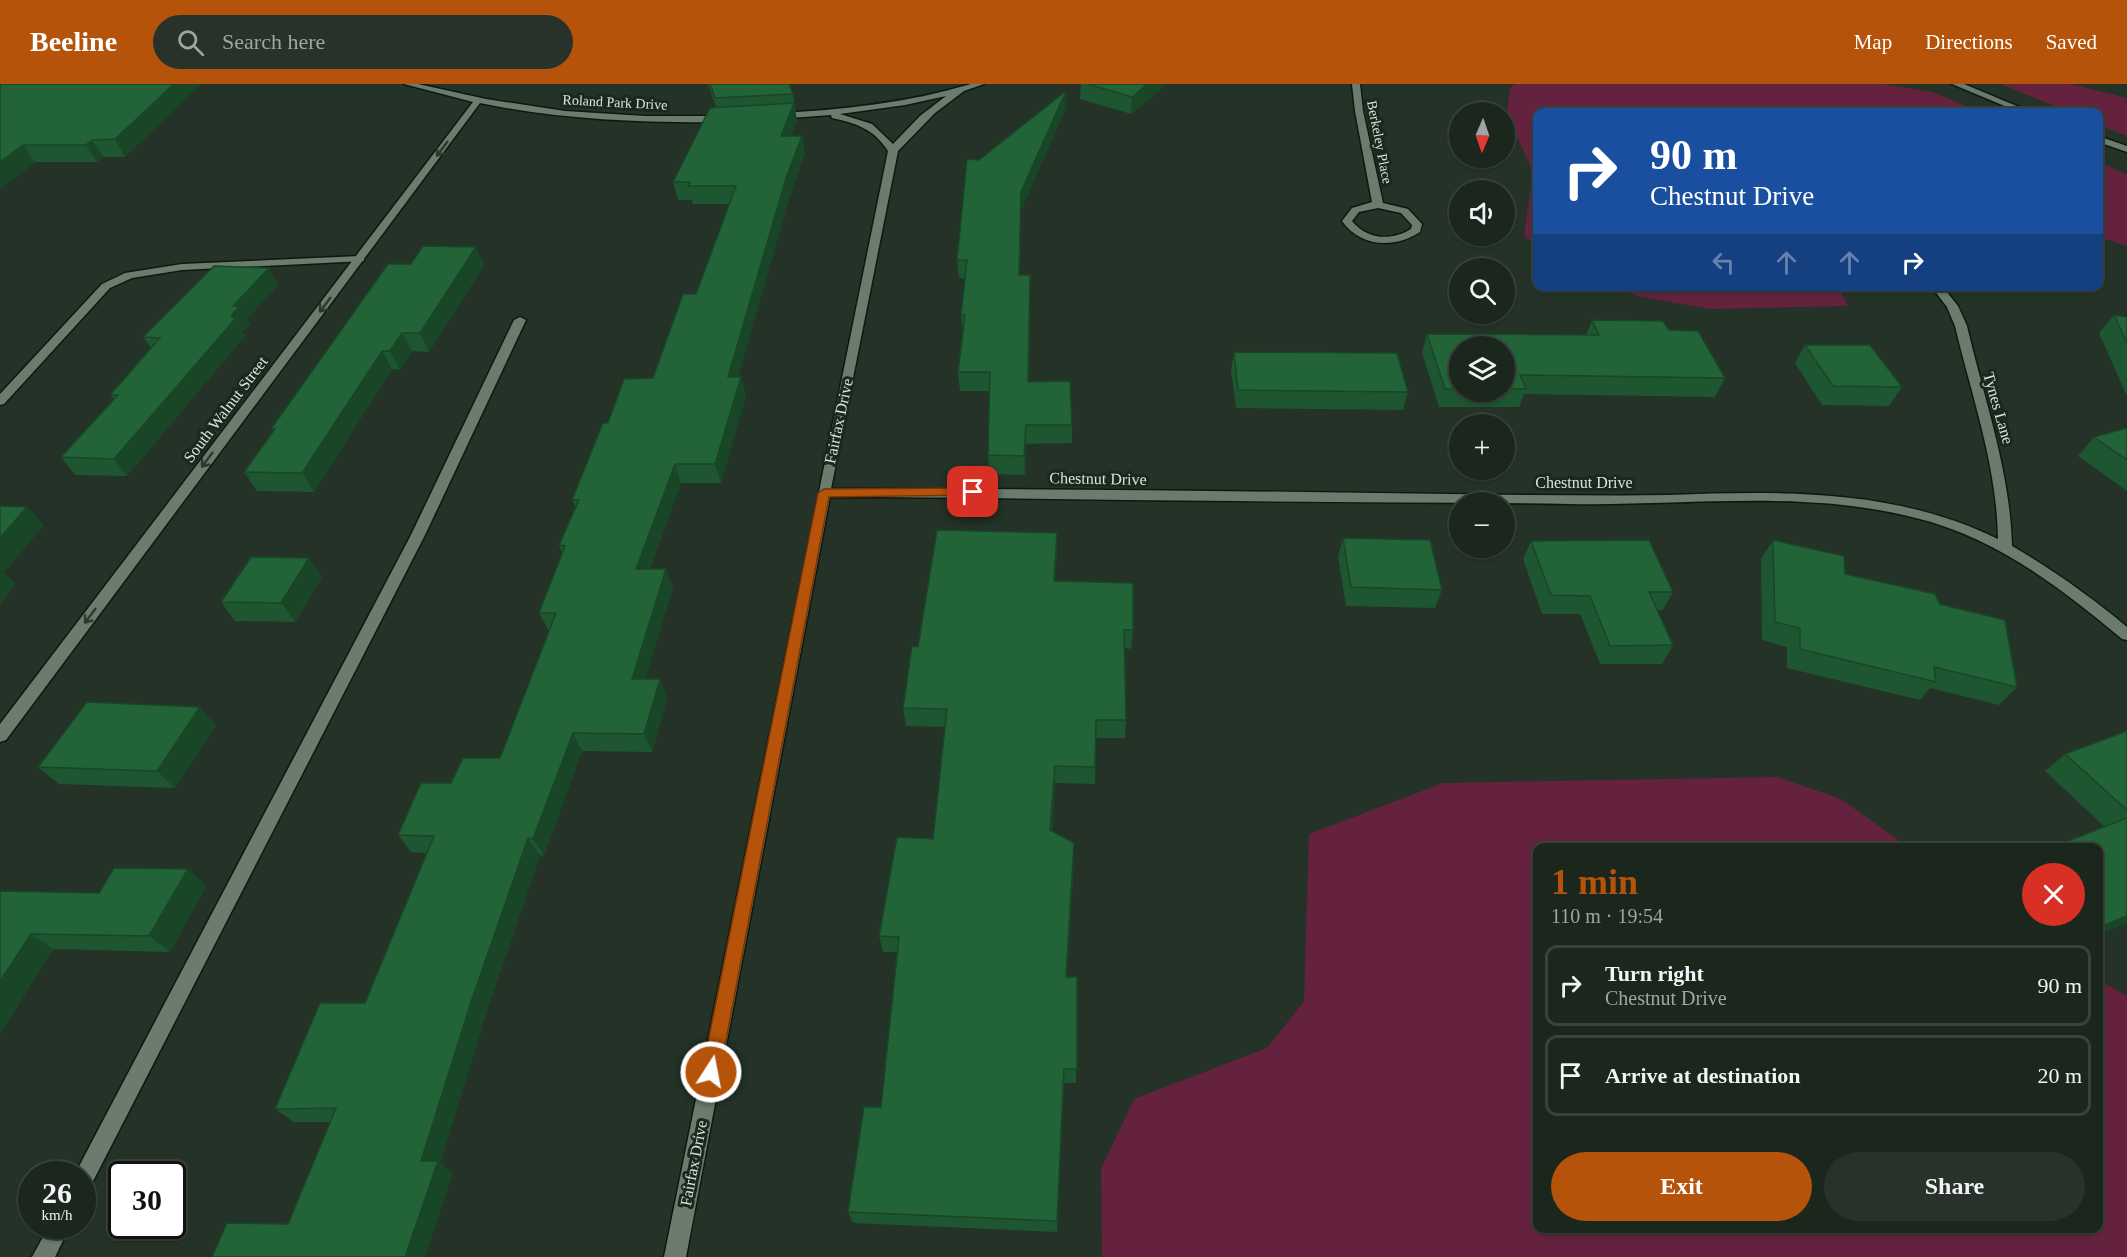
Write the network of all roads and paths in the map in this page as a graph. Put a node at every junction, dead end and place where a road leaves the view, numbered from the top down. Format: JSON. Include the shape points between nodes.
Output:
{"nodes":[{"id":1,"x":408,"y":84,"type":"edge"},
{"id":2,"x":980,"y":84,"type":"edge"},
{"id":3,"x":1356,"y":84,"type":"edge"},
{"id":4,"x":1956,"y":84,"type":"edge"},
{"id":5,"x":960,"y":91,"type":"junction"},
{"id":6,"x":477,"y":102,"type":"junction"},
{"id":7,"x":2016,"y":108,"type":"edge"},
{"id":8,"x":823,"y":114,"type":"junction"},
{"id":9,"x":760,"y":117,"type":"edge"},
{"id":10,"x":739,"y":118,"type":"edge"},
{"id":11,"x":2103,"y":140,"type":"edge"},
{"id":12,"x":2127,"y":150,"type":"edge"},
{"id":13,"x":893,"y":151,"type":"junction"},
{"id":14,"x":1378,"y":205,"type":"junction"},
{"id":15,"x":360,"y":259,"type":"junction"},
{"id":16,"x":1940,"y":291,"type":"edge"},
{"id":17,"x":520,"y":320,"type":"dead end"},
{"id":18,"x":0,"y":400,"type":"edge"},
{"id":19,"x":824,"y":493,"type":"junction"},
{"id":20,"x":2005,"y":547,"type":"junction"},
{"id":21,"x":2127,"y":635,"type":"edge"},
{"id":22,"x":0,"y":736,"type":"edge"},
{"id":23,"x":93,"y":1161,"type":"edge"},
{"id":24,"x":53,"y":1239,"type":"edge"},
{"id":25,"x":43,"y":1257,"type":"edge"},
{"id":26,"x":675,"y":1257,"type":"edge"}],
"edges":[{"from":1,"to":6,"type":"street","name":"Roland Park Drive"},
{"from":2,"to":5,"type":"street"},
{"from":3,"to":14,"type":"street","name":"Berkeley Place"},
{"from":4,"to":7,"type":"street"},
{"from":5,"to":8,"type":"street"},
{"from":5,"to":13,"type":"street","via":[[908,131]]},
{"from":6,"to":10,"type":"street","name":"Roland Park Drive","via":[[652,119]]},
{"from":6,"to":15,"type":"street","name":"South Walnut Street","one_way":true},
{"from":8,"to":9,"type":"street"},
{"from":8,"to":13,"type":"street","via":[[866,123],[886,138]]},
{"from":11,"to":12,"type":"street"},
{"from":13,"to":19,"type":"street","name":"Fairfax Drive"},
{"from":14,"to":14,"type":"street","name":"Berkeley Place","via":[[1349,214],[1351,228],[1385,240],[1409,236],[1416,230],[1412,217]]},
{"from":15,"to":18,"type":"street","via":[[182,267],[129,275],[106,286]]},
{"from":15,"to":22,"type":"street","name":"South Walnut Street","one_way":true},
{"from":16,"to":20,"type":"street","name":"Tynes Lane","via":[[1961,326],[1996,459],[2006,524]]},
{"from":17,"to":23,"type":"street","via":[[412,546]]},
{"from":19,"to":20,"type":"street","name":"Chestnut Drive","via":[[1601,500],[1736,495],[1818,498],[1918,514]]},
{"from":19,"to":26,"type":"street","name":"Fairfax Drive"},
{"from":20,"to":21,"type":"street","name":"Chestnut Drive","via":[[2063,584]]},
{"from":24,"to":25,"type":"street"}]}
